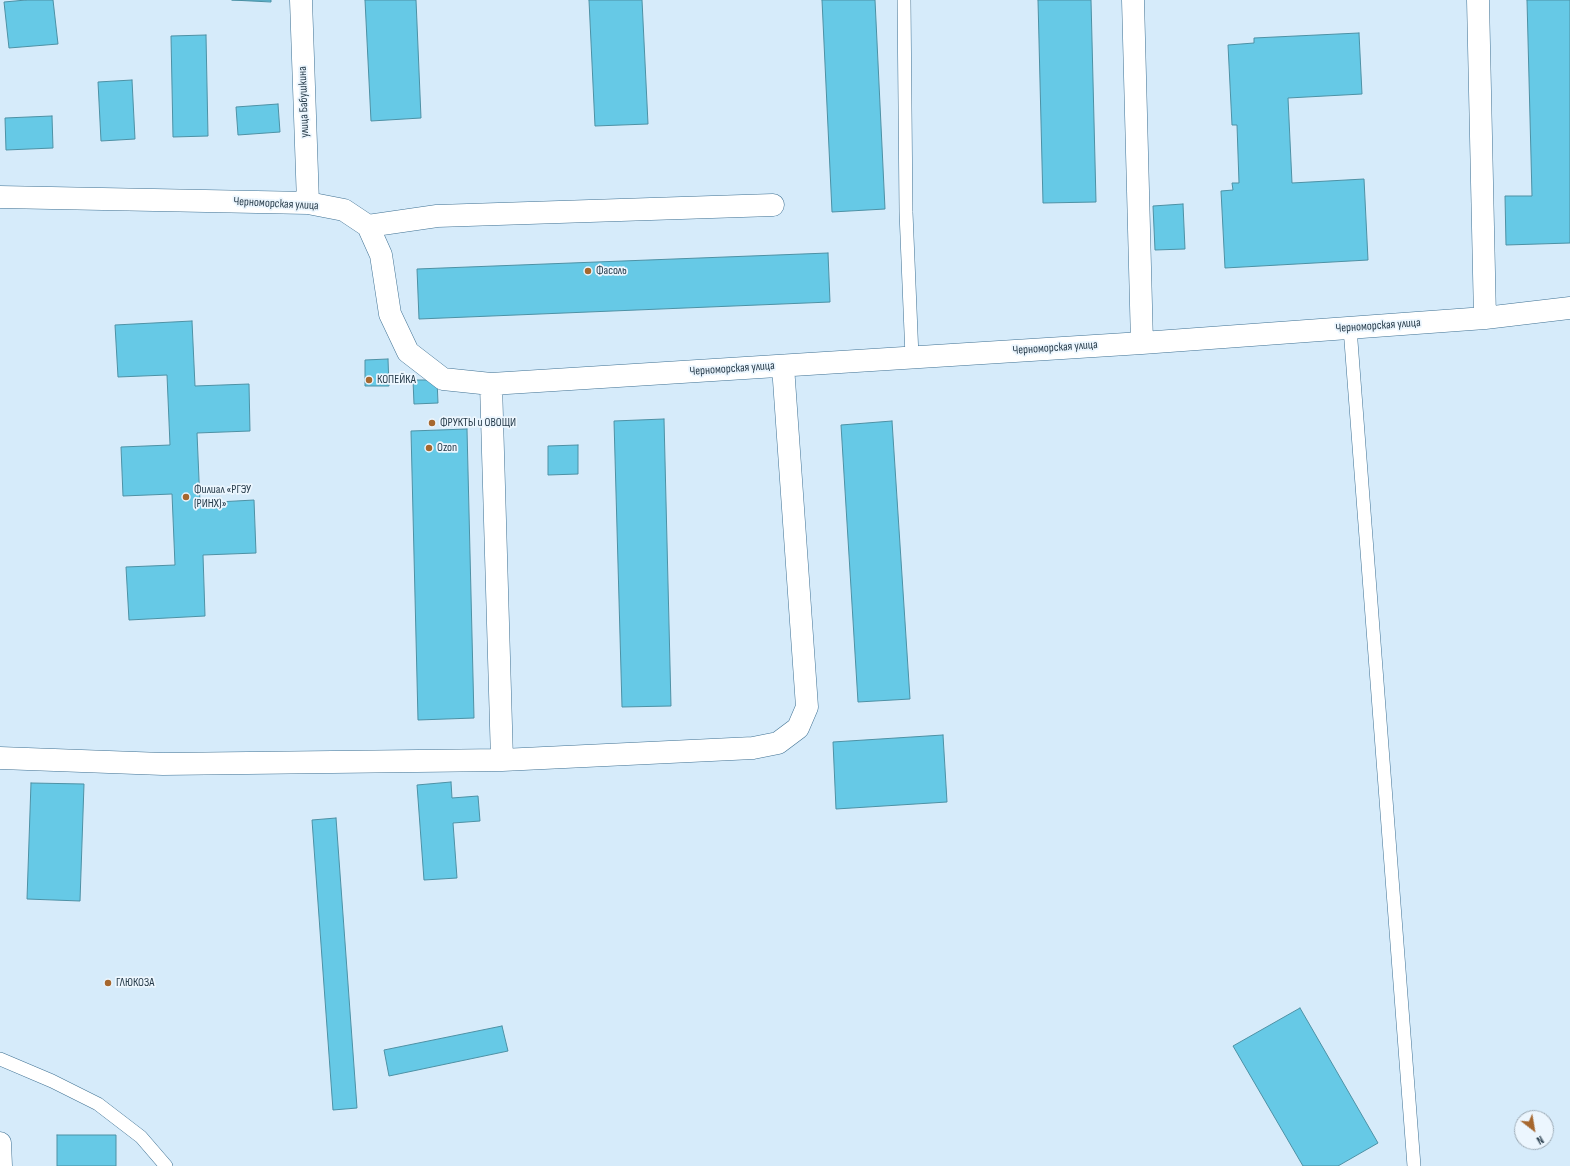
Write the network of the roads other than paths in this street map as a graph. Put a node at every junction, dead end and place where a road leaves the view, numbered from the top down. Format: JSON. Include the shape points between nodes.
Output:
{"nodes":[{"id":1,"x":301,"y":0,"type":"edge"},
{"id":2,"x":904,"y":0,"type":"edge"},
{"id":3,"x":1133,"y":0,"type":"edge"},
{"id":4,"x":1478,"y":0,"type":"edge"},
{"id":5,"x":0,"y":197,"type":"edge"},
{"id":6,"x":308,"y":203,"type":"junction"},
{"id":7,"x":773,"y":205,"type":"dead end"},
{"id":8,"x":368,"y":226,"type":"junction"},
{"id":9,"x":1570,"y":308,"type":"edge"},
{"id":10,"x":1485,"y":318,"type":"junction"},
{"id":11,"x":1350,"y":328,"type":"junction"},
{"id":12,"x":1142,"y":343,"type":"junction"},
{"id":13,"x":912,"y":358,"type":"junction"},
{"id":14,"x":783,"y":366,"type":"junction"},
{"id":15,"x":491,"y":384,"type":"junction"},
{"id":16,"x":0,"y":758,"type":"edge"},
{"id":17,"x":502,"y":760,"type":"junction"},
{"id":18,"x":0,"y":1059,"type":"edge"},
{"id":19,"x":0,"y":1143,"type":"edge"},
{"id":20,"x":1,"y":1166,"type":"edge"},
{"id":21,"x":166,"y":1166,"type":"edge"},
{"id":22,"x":1414,"y":1166,"type":"edge"}],
"edges":[{"from":1,"to":6,"type":"street","name":"улица Бабушкина"},
{"from":2,"to":13,"type":"lane","via":[[906,212]]},
{"from":3,"to":12,"type":"street"},
{"from":4,"to":10,"type":"street"},
{"from":5,"to":6,"type":"street","name":"Черноморская улица"},
{"from":6,"to":8,"type":"street","name":"Черноморская улица","via":[[344,210]]},
{"from":7,"to":8,"type":"street","via":[[437,216]]},
{"from":8,"to":15,"type":"street","name":"Черноморская улица","via":[[381,255],[390,314],[408,352],[443,379]]},
{"from":9,"to":10,"type":"street","name":"Черноморская улица"},
{"from":10,"to":11,"type":"street","name":"Черноморская улица"},
{"from":11,"to":12,"type":"street","name":"Черноморская улица"},
{"from":11,"to":22,"type":"lane"},
{"from":12,"to":13,"type":"street","name":"Черноморская улица"},
{"from":13,"to":14,"type":"street","name":"Черноморская улица"},
{"from":14,"to":15,"type":"street","name":"Черноморская улица"},
{"from":14,"to":17,"type":"street","via":[[808,707],[798,728],[778,743],[753,748]]},
{"from":15,"to":17,"type":"street"},
{"from":16,"to":17,"type":"street","via":[[163,764]]},
{"from":18,"to":21,"type":"lane","via":[[98,1104],[141,1137]]},
{"from":19,"to":20,"type":"street"}]}
